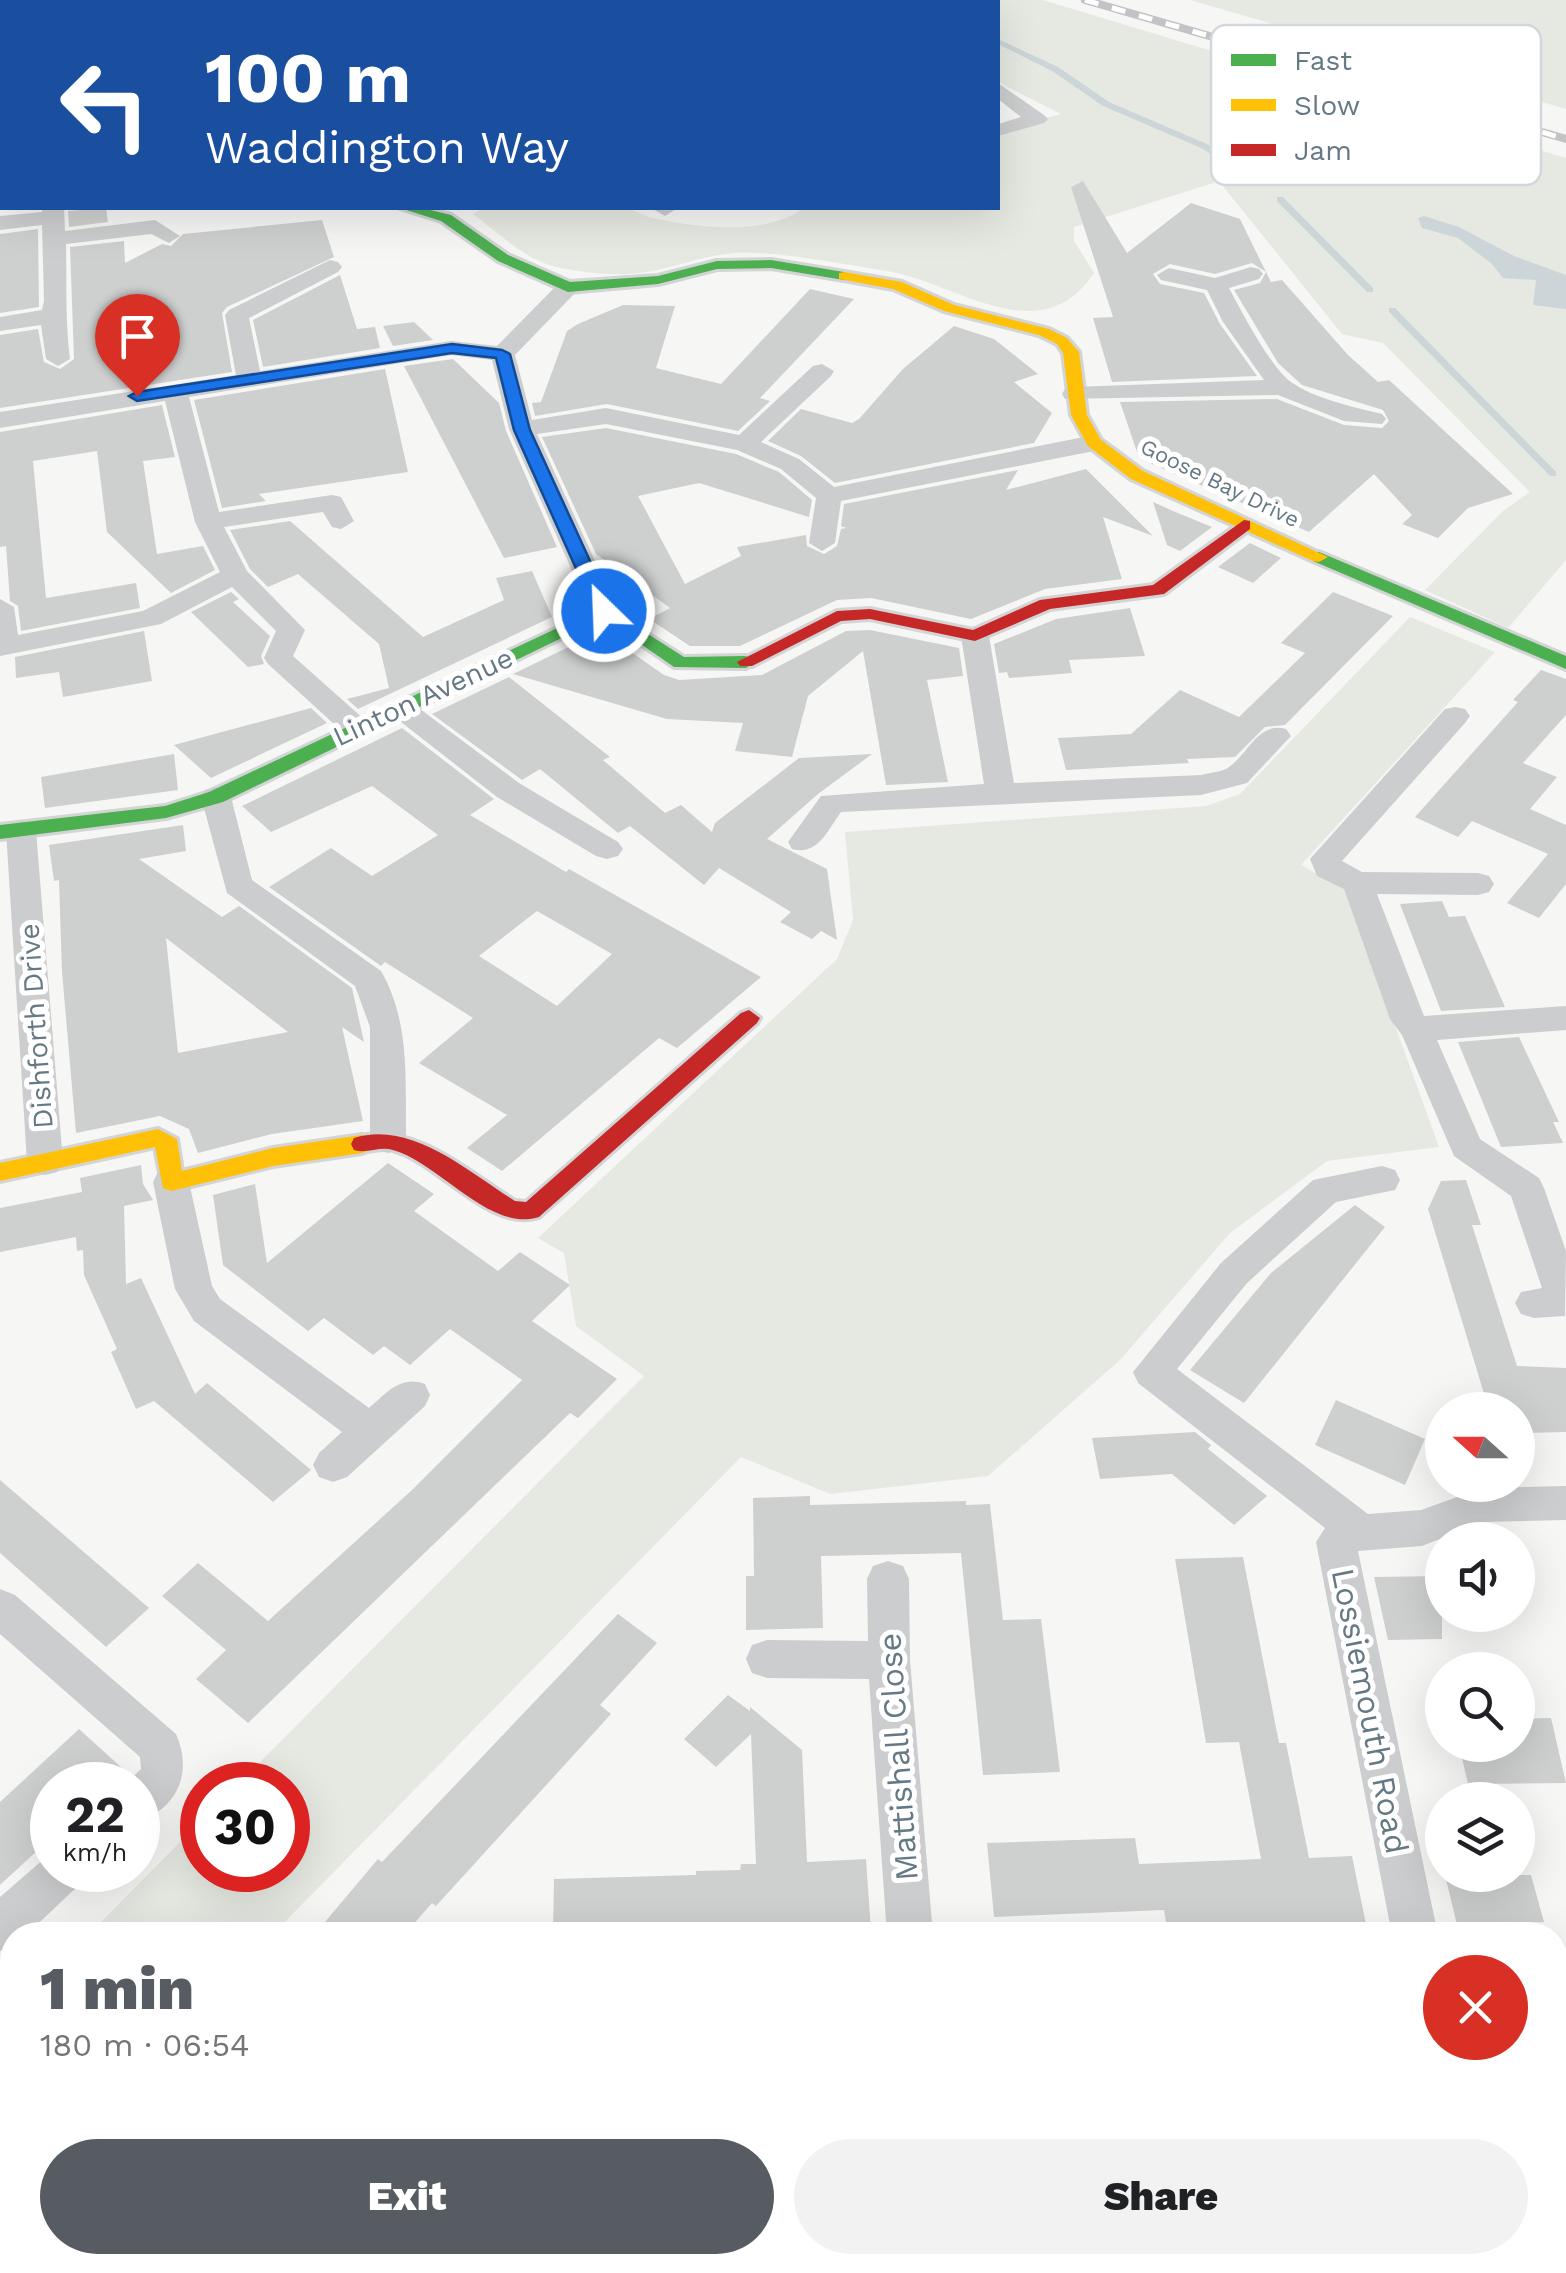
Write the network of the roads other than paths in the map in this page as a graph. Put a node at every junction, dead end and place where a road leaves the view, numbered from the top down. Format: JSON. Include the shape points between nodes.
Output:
{"nodes":[{"id":1,"x":1000,"y":90,"type":"edge"},
{"id":2,"x":1000,"y":129,"type":"edge"},
{"id":3,"x":426,"y":210,"type":"edge"},
{"id":4,"x":454,"y":213,"type":"edge"},
{"id":5,"x":53,"y":221,"type":"edge"},
{"id":6,"x":0,"y":223,"type":"edge"},
{"id":7,"x":169,"y":236,"type":"dead end"},
{"id":8,"x":330,"y":267,"type":"dead end"},
{"id":9,"x":1251,"y":274,"type":"dead end"},
{"id":10,"x":1169,"y":275,"type":"dead end"},
{"id":11,"x":1216,"y":285,"type":"junction"},
{"id":12,"x":568,"y":287,"type":"junction"},
{"id":13,"x":52,"y":316,"type":"junction"},
{"id":14,"x":0,"y":324,"type":"edge"},
{"id":15,"x":502,"y":354,"type":"junction"},
{"id":16,"x":58,"y":359,"type":"dead end"},
{"id":17,"x":822,"y":372,"type":"dead end"},
{"id":18,"x":250,"y":379,"type":"junction"},
{"id":19,"x":1281,"y":388,"type":"junction"},
{"id":20,"x":175,"y":391,"type":"junction"},
{"id":21,"x":1074,"y":394,"type":"junction"},
{"id":22,"x":1373,"y":418,"type":"dead end"},
{"id":23,"x":0,"y":420,"type":"edge"},
{"id":24,"x":522,"y":430,"type":"junction"},
{"id":25,"x":1094,"y":442,"type":"junction"},
{"id":26,"x":744,"y":444,"type":"junction"},
{"id":27,"x":829,"y":496,"type":"junction"},
{"id":28,"x":341,"y":521,"type":"dead end"},
{"id":29,"x":208,"y":522,"type":"junction"},
{"id":30,"x":1244,"y":525,"type":"junction"},
{"id":31,"x":822,"y":543,"type":"dead end"},
{"id":32,"x":235,"y":575,"type":"junction"},
{"id":33,"x":0,"y":607,"type":"edge"},
{"id":34,"x":604,"y":611,"type":"junction"},
{"id":35,"x":975,"y":636,"type":"junction"},
{"id":36,"x":3,"y":646,"type":"edge"},
{"id":37,"x":1566,"y":663,"type":"edge"},
{"id":38,"x":402,"y":709,"type":"junction"},
{"id":39,"x":1456,"y":716,"type":"dead end"},
{"id":40,"x":355,"y":728,"type":"junction"},
{"id":41,"x":1276,"y":736,"type":"dead end"},
{"id":42,"x":1001,"y":793,"type":"junction"},
{"id":43,"x":216,"y":797,"type":"junction"},
{"id":44,"x":11,"y":832,"type":"edge"},
{"id":45,"x":803,"y":842,"type":"dead end"},
{"id":46,"x":607,"y":849,"type":"dead end"},
{"id":47,"x":1357,"y":883,"type":"junction"},
{"id":48,"x":1478,"y":884,"type":"dead end"},
{"id":49,"x":748,"y":1018,"type":"dead end"},
{"id":50,"x":1566,"y":1018,"type":"edge"},
{"id":51,"x":1416,"y":1029,"type":"junction"},
{"id":52,"x":388,"y":1140,"type":"junction"},
{"id":53,"x":46,"y":1162,"type":"junction"},
{"id":54,"x":0,"y":1172,"type":"edge"},
{"id":55,"x":1382,"y":1180,"type":"dead end"},
{"id":56,"x":171,"y":1182,"type":"junction"},
{"id":57,"x":1534,"y":1303,"type":"dead end"},
{"id":58,"x":410,"y":1394,"type":"dead end"},
{"id":59,"x":370,"y":1431,"type":"junction"},
{"id":60,"x":333,"y":1464,"type":"dead end"},
{"id":61,"x":1566,"y":1503,"type":"edge"},
{"id":62,"x":1362,"y":1532,"type":"junction"},
{"id":63,"x":888,"y":1578,"type":"dead end"},
{"id":64,"x":0,"y":1608,"type":"edge"},
{"id":65,"x":767,"y":1658,"type":"dead end"},
{"id":66,"x":889,"y":1660,"type":"junction"},
{"id":67,"x":160,"y":1780,"type":"edge"},
{"id":68,"x":39,"y":1892,"type":"edge"},
{"id":69,"x":7,"y":1922,"type":"edge"},
{"id":70,"x":909,"y":1922,"type":"edge"},
{"id":71,"x":1411,"y":1922,"type":"edge"}],
"edges":[{"from":1,"to":2,"type":"street","via":[[1037,118]]},
{"from":3,"to":4,"type":"street"},
{"from":4,"to":12,"type":"street","via":[[503,258]]},
{"from":5,"to":6,"type":"street"},
{"from":5,"to":7,"type":"street","via":[[155,228]]},
{"from":5,"to":13,"type":"street"},
{"from":8,"to":18,"type":"street","via":[[238,315]]},
{"from":9,"to":11,"type":"street"},
{"from":10,"to":11,"type":"street"},
{"from":11,"to":19,"type":"street"},
{"from":12,"to":15,"type":"street"},
{"from":12,"to":21,"type":"street","via":[[658,280],[717,265],[771,264],[897,285],[1062,341],[1072,352]]},
{"from":13,"to":14,"type":"street"},
{"from":13,"to":16,"type":"street"},
{"from":15,"to":18,"type":"street","via":[[452,348]]},
{"from":15,"to":24,"type":"street"},
{"from":17,"to":26,"type":"street"},
{"from":18,"to":20,"type":"street"},
{"from":19,"to":21,"type":"street"},
{"from":19,"to":22,"type":"street"},
{"from":20,"to":23,"type":"street"},
{"from":20,"to":29,"type":"street"},
{"from":21,"to":25,"type":"street"},
{"from":24,"to":26,"type":"street","via":[[606,416]]},
{"from":24,"to":34,"type":"street"},
{"from":25,"to":27,"type":"street"},
{"from":25,"to":30,"type":"street","name":"Goose Bay Drive","via":[[1138,475]]},
{"from":26,"to":27,"type":"street","via":[[790,464]]},
{"from":27,"to":31,"type":"street"},
{"from":28,"to":29,"type":"street","via":[[332,503]]},
{"from":29,"to":32,"type":"street"},
{"from":30,"to":35,"type":"street","via":[[1158,590],[1046,604]]},
{"from":30,"to":37,"type":"street","name":"Goose Bay Drive"},
{"from":32,"to":36,"type":"street","via":[[151,618]]},
{"from":32,"to":40,"type":"street","via":[[291,630],[278,658]]},
{"from":33,"to":36,"type":"street"},
{"from":34,"to":35,"type":"street","via":[[680,663],[748,662],[836,616],[870,614]]},
{"from":34,"to":38,"type":"street","name":"Linton Avenue"},
{"from":35,"to":42,"type":"street"},
{"from":38,"to":40,"type":"street","name":"Linton Avenue"},
{"from":38,"to":46,"type":"street","via":[[508,790]]},
{"from":39,"to":47,"type":"street","via":[[1326,859],[1328,869]]},
{"from":40,"to":43,"type":"street","name":"Linton Avenue"},
{"from":41,"to":42,"type":"street","via":[[1236,776],[1201,785]]},
{"from":42,"to":45,"type":"street","via":[[832,803]]},
{"from":43,"to":44,"type":"street","name":"Linton Avenue","via":[[166,812]]},
{"from":43,"to":52,"type":"street","via":[[238,885],[369,979],[388,1027]]},
{"from":44,"to":53,"type":"street","name":"Dishforth Drive"},
{"from":47,"to":48,"type":"street"},
{"from":47,"to":51,"type":"street"},
{"from":49,"to":52,"type":"street","via":[[531,1211],[511,1210]]},
{"from":50,"to":51,"type":"street"},
{"from":51,"to":57,"type":"street","via":[[1466,1146],[1526,1188],[1565,1301]]},
{"from":52,"to":56,"type":"street","via":[[273,1157]]},
{"from":53,"to":54,"type":"street"},
{"from":53,"to":56,"type":"street","via":[[158,1138],[169,1145]]},
{"from":55,"to":62,"type":"street","via":[[1326,1190],[1234,1273],[1152,1372]]},
{"from":56,"to":59,"type":"street","via":[[194,1289],[207,1310]]},
{"from":58,"to":59,"type":"street"},
{"from":59,"to":60,"type":"street"},
{"from":61,"to":62,"type":"street","name":"Lossiemouth Road","via":[[1482,1505],[1422,1528]]},
{"from":62,"to":71,"type":"street","name":"Lossiemouth Road","via":[[1336,1542]]},
{"from":63,"to":66,"type":"street","name":"Mattishall Close"},
{"from":64,"to":67,"type":"street","via":[[161,1748]]},
{"from":65,"to":66,"type":"street"},
{"from":66,"to":70,"type":"street","name":"Mattishall Close"},
{"from":68,"to":69,"type":"street"}]}
